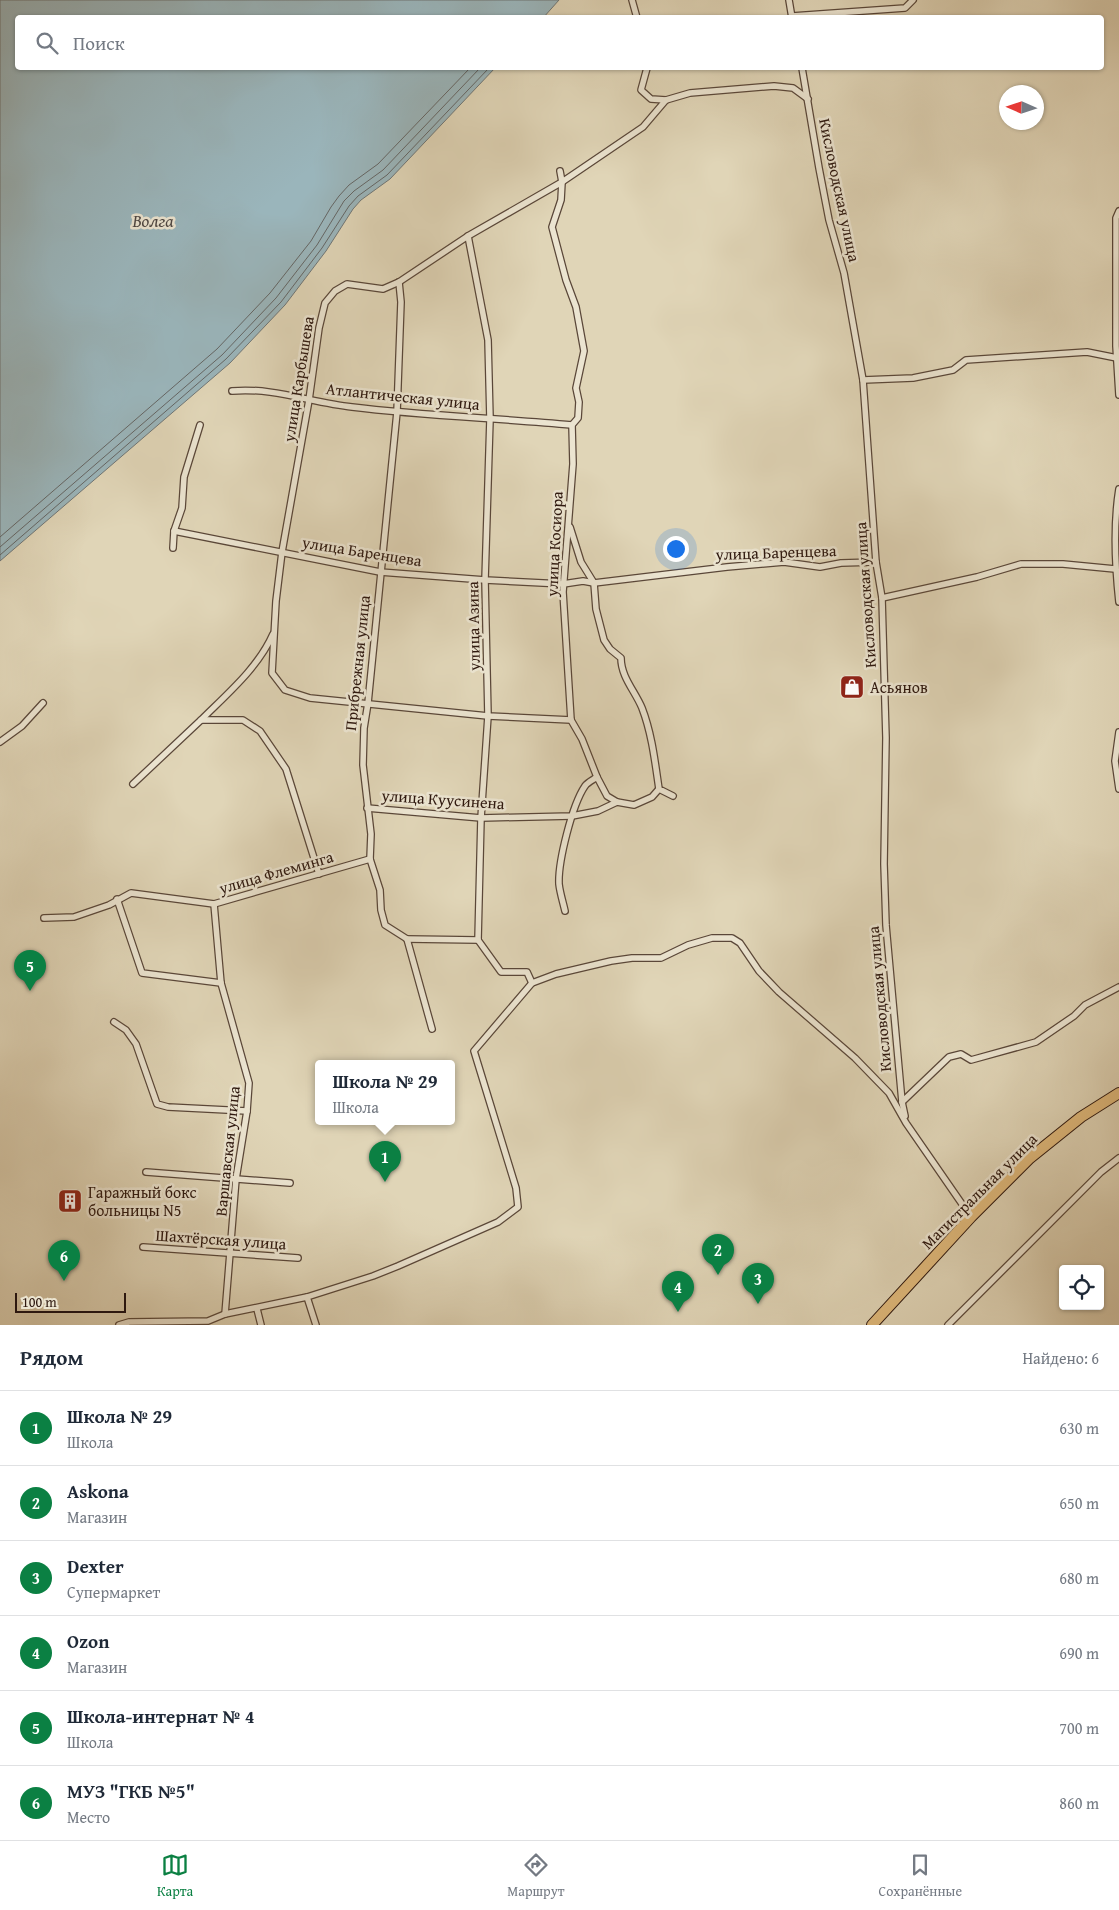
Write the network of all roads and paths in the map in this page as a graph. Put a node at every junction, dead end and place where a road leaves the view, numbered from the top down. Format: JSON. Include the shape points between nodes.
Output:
{"nodes":[{"id":1,"x":632,"y":0,"type":"edge"},
{"id":2,"x":789,"y":0,"type":"edge"},
{"id":3,"x":913,"y":0,"type":"edge"},
{"id":4,"x":636,"y":15,"type":"edge"},
{"id":5,"x":792,"y":15,"type":"edge"},
{"id":6,"x":817,"y":15,"type":"edge"},
{"id":7,"x":646,"y":70,"type":"edge"},
{"id":8,"x":802,"y":70,"type":"edge"},
{"id":9,"x":808,"y":99,"type":"junction"},
{"id":10,"x":666,"y":100,"type":"junction"},
{"id":11,"x":560,"y":171,"type":"dead end"},
{"id":12,"x":562,"y":182,"type":"junction"},
{"id":13,"x":1119,"y":211,"type":"edge"},
{"id":14,"x":468,"y":236,"type":"junction"},
{"id":15,"x":399,"y":282,"type":"junction"},
{"id":16,"x":1117,"y":358,"type":"junction"},
{"id":17,"x":863,"y":380,"type":"junction"},
{"id":18,"x":232,"y":391,"type":"dead end"},
{"id":19,"x":1119,"y":396,"type":"edge"},
{"id":20,"x":309,"y":400,"type":"junction"},
{"id":21,"x":397,"y":412,"type":"junction"},
{"id":22,"x":490,"y":418,"type":"junction"},
{"id":23,"x":200,"y":425,"type":"dead end"},
{"id":24,"x":572,"y":425,"type":"junction"},
{"id":25,"x":1119,"y":489,"type":"edge"},
{"id":26,"x":568,"y":520,"type":"junction"},
{"id":27,"x":174,"y":530,"type":"junction"},
{"id":28,"x":173,"y":548,"type":"dead end"},
{"id":29,"x":282,"y":552,"type":"junction"},
{"id":30,"x":876,"y":562,"type":"junction"},
{"id":31,"x":1115,"y":569,"type":"junction"},
{"id":32,"x":380,"y":572,"type":"junction"},
{"id":33,"x":485,"y":580,"type":"junction"},
{"id":34,"x":594,"y":583,"type":"junction"},
{"id":35,"x":563,"y":584,"type":"junction"},
{"id":36,"x":882,"y":598,"type":"junction"},
{"id":37,"x":1119,"y":602,"type":"edge"},
{"id":38,"x":275,"y":630,"type":"junction"},
{"id":39,"x":43,"y":702,"type":"dead end"},
{"id":40,"x":368,"y":703,"type":"junction"},
{"id":41,"x":488,"y":716,"type":"junction"},
{"id":42,"x":201,"y":720,"type":"junction"},
{"id":43,"x":572,"y":720,"type":"junction"},
{"id":44,"x":1119,"y":732,"type":"edge"},
{"id":45,"x":0,"y":742,"type":"edge"},
{"id":46,"x":597,"y":777,"type":"junction"},
{"id":47,"x":133,"y":784,"type":"dead end"},
{"id":48,"x":659,"y":789,"type":"junction"},
{"id":49,"x":1119,"y":789,"type":"edge"},
{"id":50,"x":672,"y":796,"type":"dead end"},
{"id":51,"x":617,"y":802,"type":"junction"},
{"id":52,"x":367,"y":808,"type":"junction"},
{"id":53,"x":572,"y":816,"type":"junction"},
{"id":54,"x":481,"y":818,"type":"junction"},
{"id":55,"x":370,"y":859,"type":"junction"},
{"id":56,"x":319,"y":874,"type":"junction"},
{"id":57,"x":118,"y":899,"type":"junction"},
{"id":58,"x":214,"y":904,"type":"junction"},
{"id":59,"x":565,"y":911,"type":"dead end"},
{"id":60,"x":44,"y":918,"type":"dead end"},
{"id":61,"x":407,"y":940,"type":"junction"},
{"id":62,"x":478,"y":940,"type":"junction"},
{"id":63,"x":221,"y":983,"type":"junction"},
{"id":64,"x":532,"y":983,"type":"junction"},
{"id":65,"x":1119,"y":987,"type":"edge"},
{"id":66,"x":114,"y":1022,"type":"dead end"},
{"id":67,"x":432,"y":1029,"type":"dead end"},
{"id":68,"x":1119,"y":1093,"type":"edge"},
{"id":69,"x":902,"y":1102,"type":"junction"},
{"id":70,"x":247,"y":1111,"type":"junction"},
{"id":71,"x":906,"y":1123,"type":"junction"},
{"id":72,"x":1119,"y":1158,"type":"edge"},
{"id":73,"x":146,"y":1172,"type":"dead end"},
{"id":74,"x":236,"y":1179,"type":"junction"},
{"id":75,"x":290,"y":1183,"type":"dead end"},
{"id":76,"x":971,"y":1217,"type":"junction"},
{"id":77,"x":143,"y":1247,"type":"dead end"},
{"id":78,"x":231,"y":1254,"type":"junction"},
{"id":79,"x":298,"y":1258,"type":"dead end"},
{"id":80,"x":307,"y":1297,"type":"junction"},
{"id":81,"x":257,"y":1308,"type":"junction"},
{"id":82,"x":225,"y":1314,"type":"junction"},
{"id":83,"x":119,"y":1325,"type":"edge"},
{"id":84,"x":262,"y":1325,"type":"edge"},
{"id":85,"x":316,"y":1325,"type":"edge"},
{"id":86,"x":872,"y":1325,"type":"edge"},
{"id":87,"x":948,"y":1325,"type":"edge"}],
"edges":[{"from":1,"to":4,"type":"street"},
{"from":2,"to":5,"type":"street"},
{"from":3,"to":6,"type":"street","via":[[905,8]]},
{"from":7,"to":10,"type":"street","via":[[641,90],[651,99]]},
{"from":8,"to":9,"type":"street","name":"Кисловодская улица"},
{"from":9,"to":10,"type":"street","via":[[793,88],[774,86],[690,93]]},
{"from":9,"to":17,"type":"street","name":"Кисловодская улица","via":[[829,220],[844,273]]},
{"from":10,"to":12,"type":"street","name":"улица Карбышева","via":[[643,127]]},
{"from":11,"to":12,"type":"street","name":"улица Косиора"},
{"from":12,"to":14,"type":"street","name":"улица Карбышева"},
{"from":12,"to":24,"type":"street","name":"улица Косиора","via":[[562,200],[552,228],[576,307],[584,351],[576,388],[580,402],[578,418]]},
{"from":13,"to":16,"type":"street","via":[[1116,218]]},
{"from":14,"to":15,"type":"street","name":"улица Карбышева"},
{"from":14,"to":22,"type":"street","name":"улица Азина","via":[[488,340]]},
{"from":15,"to":20,"type":"street","name":"улица Карбышева","via":[[383,289],[347,284],[335,291],[325,303]]},
{"from":15,"to":21,"type":"street","name":"Прибрежная улица"},
{"from":16,"to":17,"type":"street","via":[[1087,352],[966,360],[953,370],[913,378]]},
{"from":16,"to":19,"type":"street"},
{"from":17,"to":30,"type":"street","name":"Кисловодская улица"},
{"from":18,"to":20,"type":"street","name":"Атлантическая улица","via":[[247,390]]},
{"from":20,"to":21,"type":"street","name":"Атлантическая улица"},
{"from":20,"to":29,"type":"street","name":"улица Карбышева"},
{"from":21,"to":22,"type":"street","name":"Атлантическая улица"},
{"from":21,"to":32,"type":"street","name":"Прибрежная улица"},
{"from":22,"to":24,"type":"street","name":"Атлантическая улица"},
{"from":22,"to":33,"type":"street","name":"улица Азина"},
{"from":23,"to":27,"type":"street","via":[[184,476],[182,508]]},
{"from":24,"to":26,"type":"street","name":"улица Косиора","via":[[573,464]]},
{"from":25,"to":31,"type":"street"},
{"from":26,"to":34,"type":"street","via":[[581,562]]},
{"from":26,"to":35,"type":"street","name":"улица Косиора"},
{"from":27,"to":28,"type":"street"},
{"from":27,"to":29,"type":"street","name":"улица Баренцева"},
{"from":29,"to":32,"type":"street","name":"улица Баренцева"},
{"from":29,"to":38,"type":"street","name":"улица Карбышева"},
{"from":30,"to":34,"type":"street","name":"улица Баренцева","via":[[820,567],[784,562],[727,566]]},
{"from":30,"to":36,"type":"street","name":"Кисловодская улица"},
{"from":31,"to":36,"type":"street","via":[[1021,564],[977,578]]},
{"from":31,"to":37,"type":"street"},
{"from":32,"to":33,"type":"street","name":"улица Баренцева"},
{"from":32,"to":40,"type":"street","name":"Прибрежная улица"},
{"from":33,"to":35,"type":"street","name":"улица Баренцева"},
{"from":33,"to":41,"type":"street","name":"улица Азина"},
{"from":34,"to":35,"type":"street","name":"улица Баренцева"},
{"from":34,"to":48,"type":"street","via":[[596,609],[604,640],[621,658],[623,674],[643,710]]},
{"from":35,"to":43,"type":"street","name":"улица Косиора"},
{"from":36,"to":69,"type":"street","name":"Кисловодская улица","via":[[886,917]]},
{"from":38,"to":40,"type":"street","name":"улица Карбышева","via":[[272,673],[285,690],[310,698]]},
{"from":38,"to":42,"type":"street","via":[[257,662]]},
{"from":39,"to":45,"type":"street","via":[[22,726]]},
{"from":40,"to":41,"type":"street","name":"улица Карбышева"},
{"from":40,"to":52,"type":"street","name":"Прибрежная улица","via":[[363,765]]},
{"from":41,"to":43,"type":"street","name":"улица Карбышева"},
{"from":41,"to":54,"type":"street","name":"улица Азина"},
{"from":42,"to":47,"type":"street"},
{"from":42,"to":56,"type":"street","via":[[243,720],[260,731],[286,769]]},
{"from":43,"to":46,"type":"street","name":"улица Косиора"},
{"from":44,"to":49,"type":"street","via":[[1116,761]]},
{"from":46,"to":51,"type":"street","name":"улица Косиора","via":[[607,796]]},
{"from":46,"to":53,"type":"street","via":[[586,785]]},
{"from":48,"to":50,"type":"street"},
{"from":48,"to":51,"type":"street","name":"улица Куусинена","via":[[652,797],[634,805]]},
{"from":51,"to":53,"type":"street","name":"улица Куусинена","via":[[598,811]]},
{"from":52,"to":54,"type":"street","name":"улица Куусинена"},
{"from":52,"to":55,"type":"street","name":"Прибрежная улица"},
{"from":53,"to":54,"type":"street","name":"улица Куусинена"},
{"from":53,"to":59,"type":"street","via":[[559,884]]},
{"from":54,"to":62,"type":"street","name":"улица Азина"},
{"from":55,"to":56,"type":"street","name":"улица Флеминга"},
{"from":55,"to":61,"type":"street","name":"Прибрежная улица","via":[[380,890],[385,925]]},
{"from":56,"to":58,"type":"street","name":"улица Флеминга"},
{"from":57,"to":58,"type":"street","name":"улица Флеминга","via":[[131,893]]},
{"from":57,"to":60,"type":"street","name":"улица Флеминга","via":[[74,917]]},
{"from":57,"to":63,"type":"street","via":[[142,973]]},
{"from":58,"to":63,"type":"street","name":"Варшавская улица"},
{"from":61,"to":62,"type":"street"},
{"from":61,"to":67,"type":"street"},
{"from":62,"to":64,"type":"street","via":[[501,972],[527,972]]},
{"from":63,"to":70,"type":"street","name":"Варшавская улица","via":[[249,1083]]},
{"from":64,"to":71,"type":"street","via":[[611,961],[661,958],[712,938],[732,938],[740,943],[759,971],[779,992],[855,1058],[889,1093]]},
{"from":64,"to":80,"type":"street","via":[[474,1051],[516,1188],[518,1207],[498,1222],[373,1276]]},
{"from":65,"to":69,"type":"street","via":[[1085,1005],[1036,1042],[972,1060],[962,1054],[949,1057]]},
{"from":66,"to":70,"type":"street","via":[[126,1030],[136,1044],[157,1104]]},
{"from":68,"to":76,"type":"highway","name":"Магистральная улица","via":[[1081,1117],[1030,1158]]},
{"from":69,"to":71,"type":"street","name":"Кисловодская улица"},
{"from":70,"to":74,"type":"street","name":"Варшавская улица"},
{"from":71,"to":76,"type":"street"},
{"from":72,"to":87,"type":"street","via":[[1101,1172]]},
{"from":73,"to":74,"type":"street"},
{"from":74,"to":75,"type":"street"},
{"from":74,"to":78,"type":"street","name":"Варшавская улица"},
{"from":76,"to":86,"type":"highway","name":"Магистральная улица"},
{"from":77,"to":78,"type":"street","name":"Шахтёрская улица"},
{"from":78,"to":79,"type":"street","name":"Шахтёрская улица"},
{"from":78,"to":82,"type":"street","name":"Варшавская улица"},
{"from":80,"to":81,"type":"street"},
{"from":80,"to":85,"type":"street"},
{"from":81,"to":82,"type":"street"},
{"from":81,"to":84,"type":"street"},
{"from":82,"to":83,"type":"street","via":[[208,1321],[129,1322]]}]}
